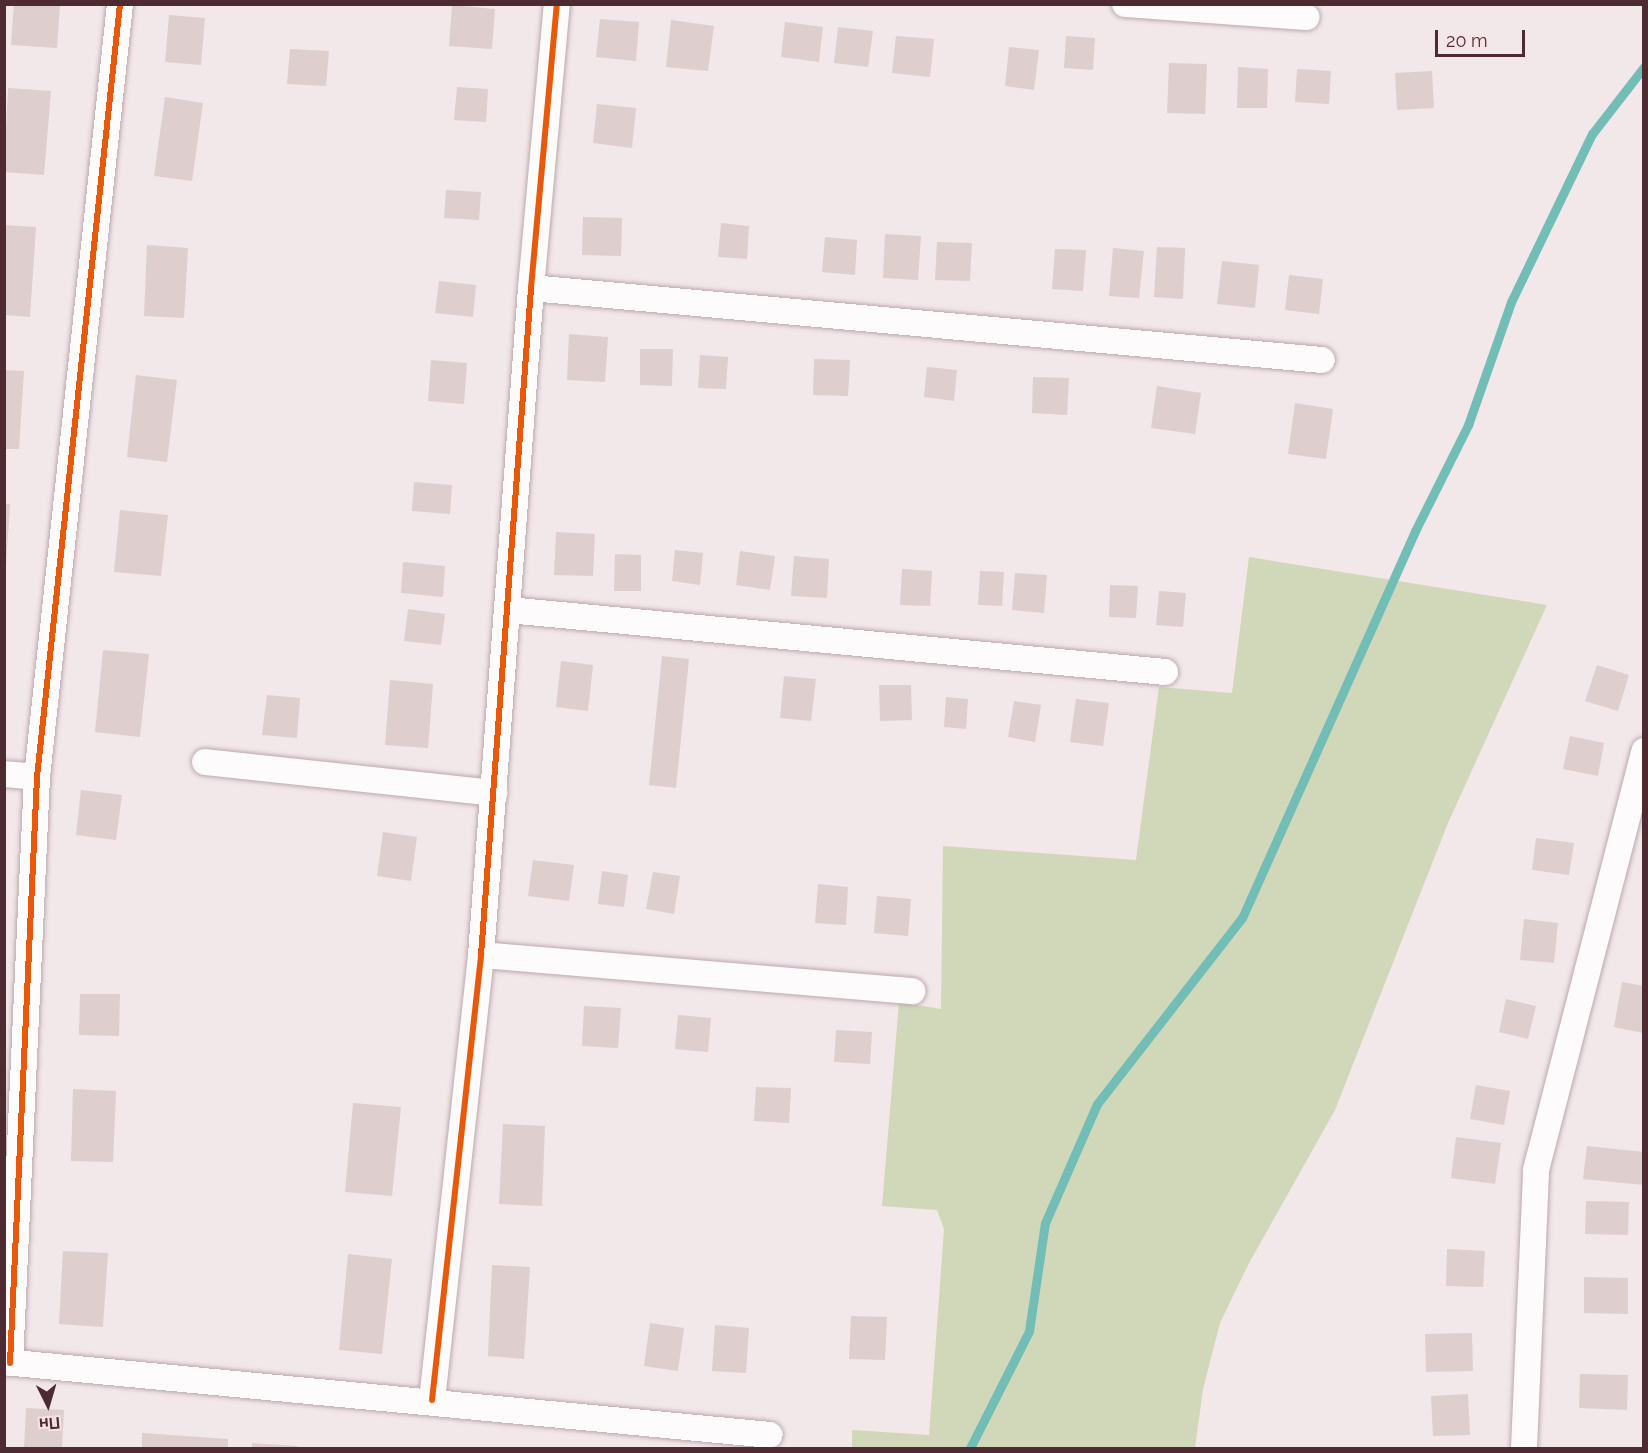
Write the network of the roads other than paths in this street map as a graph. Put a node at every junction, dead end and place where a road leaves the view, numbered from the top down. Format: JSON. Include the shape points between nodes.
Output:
{"nodes":[{"id":1,"x":120,"y":4,"type":"edge"},
{"id":2,"x":557,"y":4,"type":"edge"},
{"id":3,"x":1125,"y":4,"type":"edge"},
{"id":4,"x":1307,"y":17,"type":"dead end"},
{"id":5,"x":531,"y":288,"type":"junction"},
{"id":6,"x":1322,"y":360,"type":"dead end"},
{"id":7,"x":508,"y":610,"type":"junction"},
{"id":8,"x":1165,"y":672,"type":"dead end"},
{"id":9,"x":1644,"y":751,"type":"edge"},
{"id":10,"x":204,"y":762,"type":"dead end"},
{"id":11,"x":4,"y":774,"type":"edge"},
{"id":12,"x":37,"y":777,"type":"junction"},
{"id":13,"x":494,"y":793,"type":"junction"},
{"id":14,"x":481,"y":955,"type":"junction"},
{"id":15,"x":913,"y":992,"type":"dead end"},
{"id":16,"x":7,"y":1363,"type":"edge"},
{"id":17,"x":432,"y":1400,"type":"junction"},
{"id":18,"x":771,"y":1435,"type":"dead end"},
{"id":19,"x":1524,"y":1449,"type":"edge"}],
"edges":[{"from":1,"to":12,"type":"street"},
{"from":2,"to":5,"type":"street"},
{"from":3,"to":4,"type":"street"},
{"from":5,"to":6,"type":"street"},
{"from":5,"to":7,"type":"street"},
{"from":7,"to":8,"type":"street"},
{"from":7,"to":13,"type":"street"},
{"from":9,"to":19,"type":"street","via":[[1536,1170]]},
{"from":10,"to":13,"type":"street"},
{"from":11,"to":12,"type":"street"},
{"from":12,"to":16,"type":"street"},
{"from":13,"to":14,"type":"street"},
{"from":14,"to":15,"type":"street"},
{"from":14,"to":17,"type":"street"},
{"from":16,"to":17,"type":"street"},
{"from":17,"to":18,"type":"street"}]}
